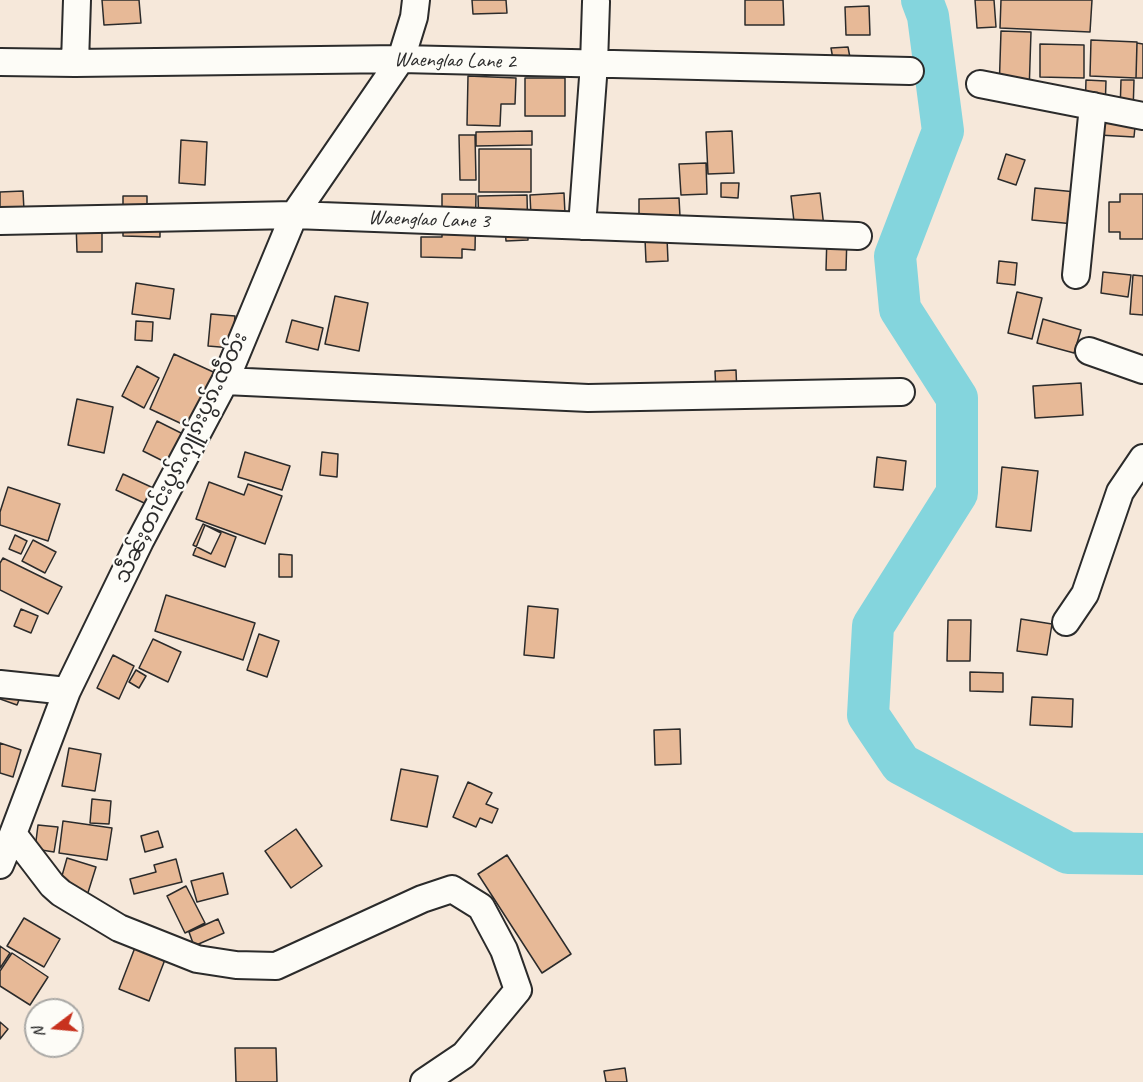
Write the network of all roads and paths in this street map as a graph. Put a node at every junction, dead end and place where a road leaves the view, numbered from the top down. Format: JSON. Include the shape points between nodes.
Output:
{"nodes":[{"id":1,"x":77,"y":0,"type":"edge"},
{"id":2,"x":416,"y":0,"type":"edge"},
{"id":3,"x":596,"y":2,"type":"dead end"},
{"id":4,"x":401,"y":59,"type":"junction"},
{"id":5,"x":0,"y":62,"type":"edge"},
{"id":6,"x":75,"y":63,"type":"junction"},
{"id":7,"x":594,"y":64,"type":"junction"},
{"id":8,"x":910,"y":71,"type":"dead end"},
{"id":9,"x":980,"y":84,"type":"dead end"},
{"id":10,"x":1093,"y":106,"type":"junction"},
{"id":11,"x":1143,"y":116,"type":"edge"},
{"id":12,"x":294,"y":215,"type":"junction"},
{"id":13,"x":0,"y":221,"type":"edge"},
{"id":14,"x":582,"y":226,"type":"junction"},
{"id":15,"x":858,"y":236,"type":"dead end"},
{"id":16,"x":1076,"y":275,"type":"dead end"},
{"id":17,"x":1089,"y":351,"type":"dead end"},
{"id":18,"x":1143,"y":370,"type":"edge"},
{"id":19,"x":225,"y":381,"type":"junction"},
{"id":20,"x":901,"y":392,"type":"dead end"},
{"id":21,"x":1143,"y":458,"type":"edge"},
{"id":22,"x":1066,"y":622,"type":"dead end"},
{"id":23,"x":0,"y":684,"type":"edge"},
{"id":24,"x":67,"y":691,"type":"junction"},
{"id":25,"x":13,"y":834,"type":"junction"},
{"id":26,"x":0,"y":865,"type":"edge"},
{"id":27,"x":424,"y":1082,"type":"edge"}],
"edges":[{"from":1,"to":6,"type":"street"},
{"from":2,"to":4,"type":"street","name":"သဵၼ်ႈတၢင်းပွၵ်ႉႁူၵ်းပွၵ်ႉၸဵတ်း"},
{"from":3,"to":7,"type":"street"},
{"from":4,"to":6,"type":"street","name":"Waenglao Lane 2"},
{"from":4,"to":7,"type":"street","name":"Waenglao Lane 2"},
{"from":4,"to":12,"type":"street","name":"သဵၼ်ႈတၢင်းပွၵ်ႉႁူၵ်းပွၵ်ႉၸဵတ်း"},
{"from":5,"to":6,"type":"street","name":"Waenglao Lane 2"},
{"from":7,"to":8,"type":"street","name":"Waenglao Lane 2"},
{"from":7,"to":14,"type":"street"},
{"from":9,"to":10,"type":"street"},
{"from":10,"to":11,"type":"street"},
{"from":10,"to":16,"type":"street"},
{"from":12,"to":13,"type":"street","name":"Waenglao Lane 3"},
{"from":12,"to":14,"type":"street","name":"Waenglao Lane 3"},
{"from":12,"to":19,"type":"street","name":"သဵၼ်ႈတၢင်းပွၵ်ႉႁူၵ်းပွၵ်ႉၸဵတ်း"},
{"from":14,"to":15,"type":"street","name":"Waenglao Lane 3"},
{"from":17,"to":18,"type":"street"},
{"from":19,"to":20,"type":"street","via":[[588,398]]},
{"from":19,"to":24,"type":"street","name":"သဵၼ်ႈတၢင်းပွၵ်ႉႁူၵ်းပွၵ်ႉၸဵတ်း","via":[[140,541]]},
{"from":21,"to":22,"type":"street","via":[[1120,492],[1085,594]]},
{"from":23,"to":24,"type":"street"},
{"from":24,"to":25,"type":"street","name":"သဵၼ်ႈတၢင်းပွၵ်ႉႁူၵ်းပွၵ်ႉၸဵတ်း"},
{"from":25,"to":26,"type":"street","name":"သဵၼ်ႈတၢင်းပွၵ်ႉႁူၵ်းပွၵ်ႉၸဵတ်း"},
{"from":25,"to":27,"type":"street","via":[[61,893],[120,928],[197,959],[226,964],[276,966],[452,889],[482,907],[504,950],[518,990],[464,1055]]}]}
